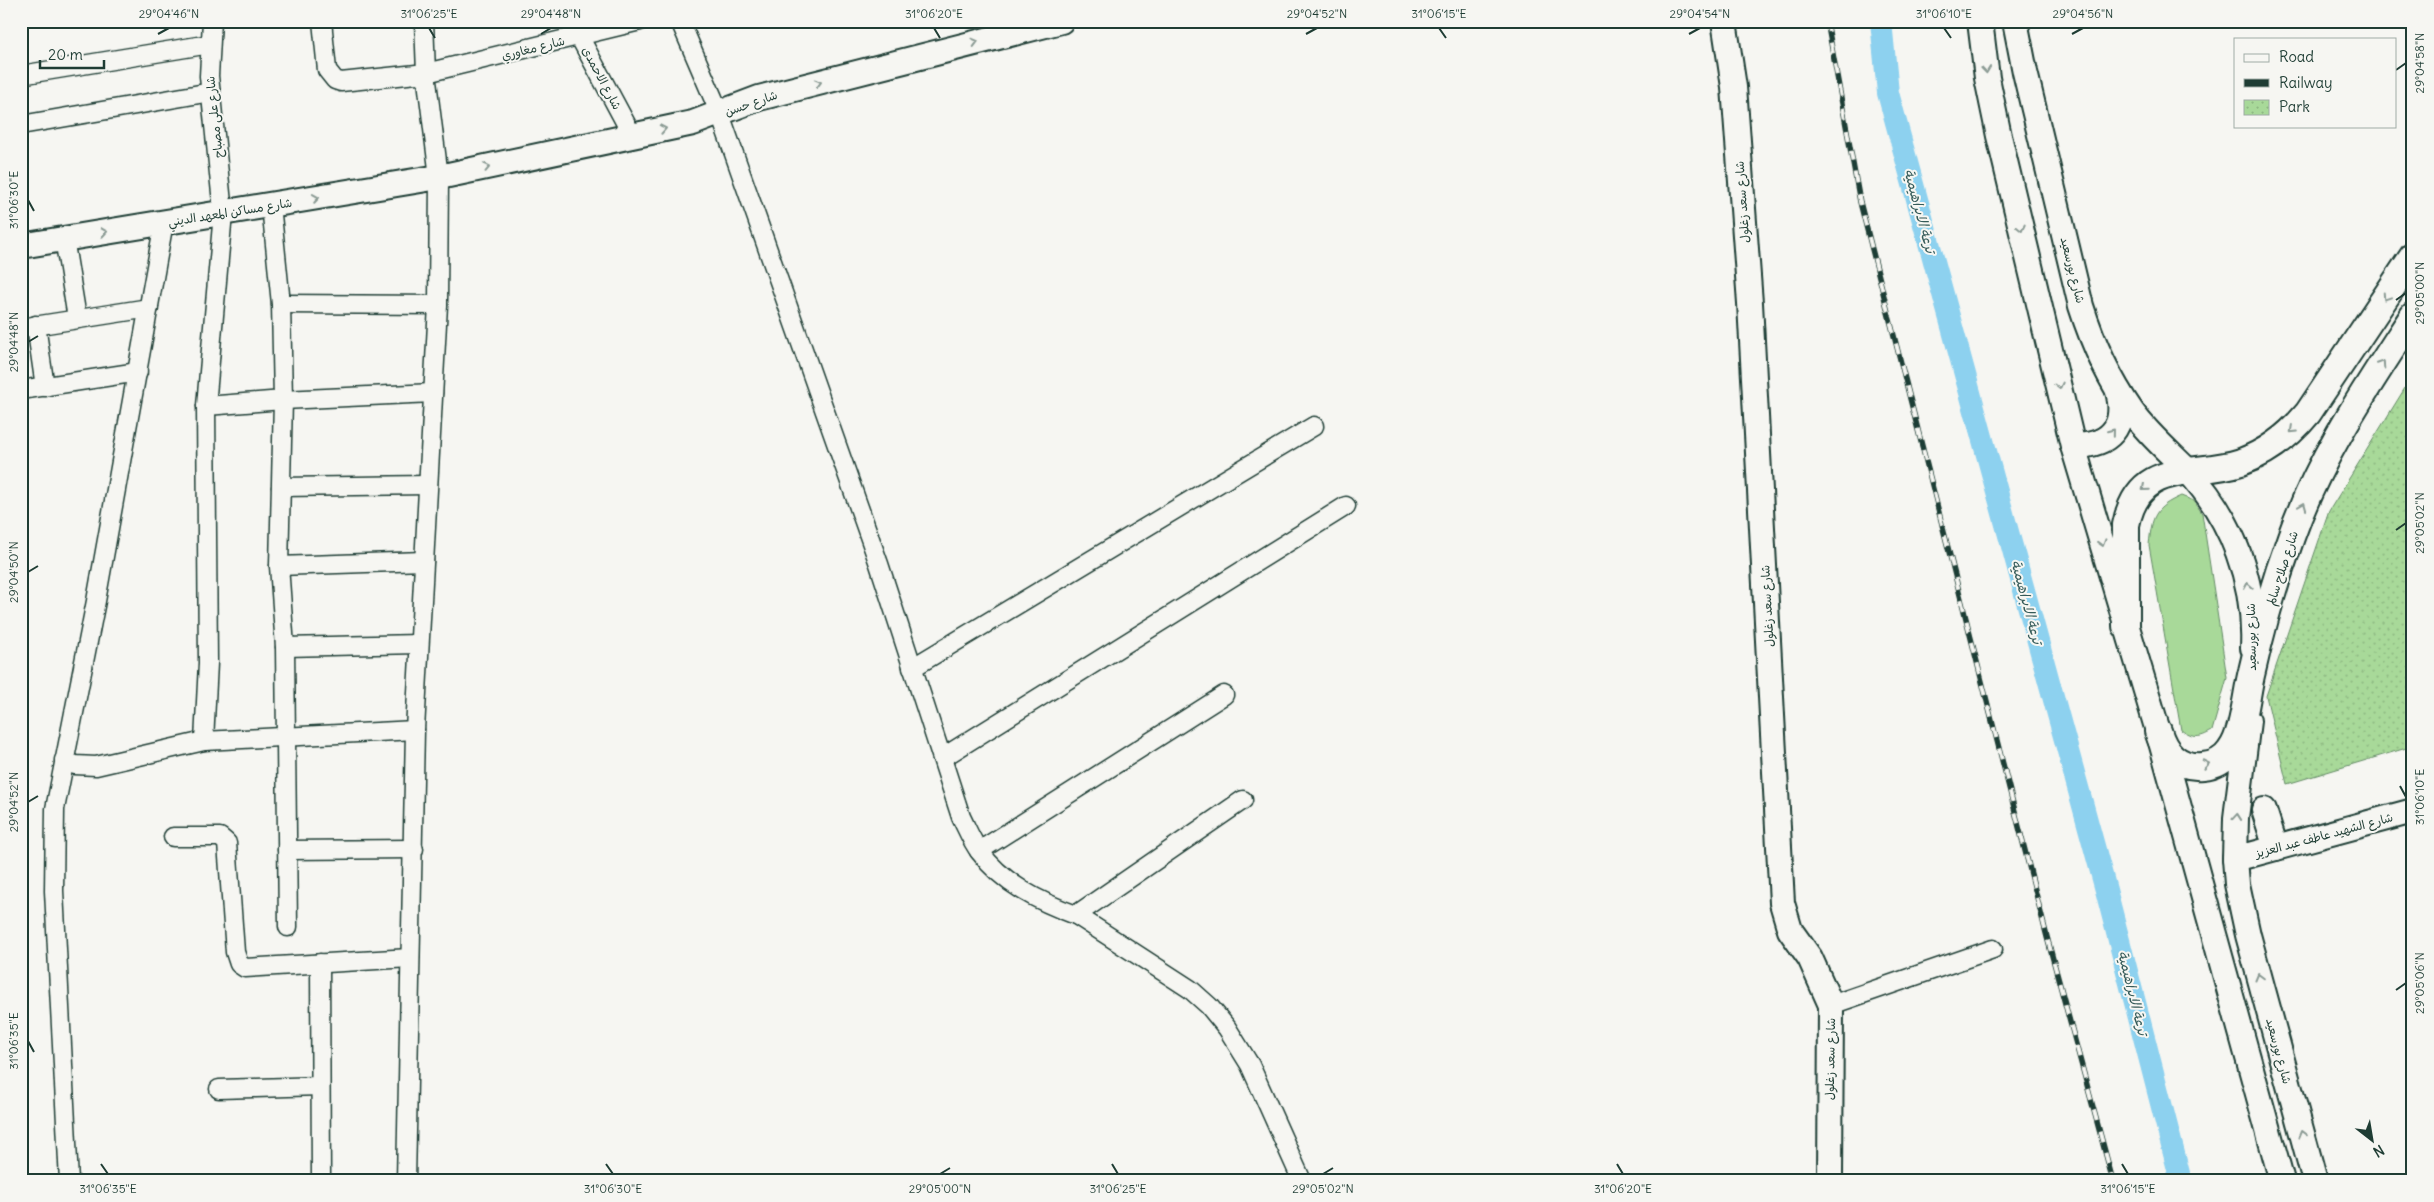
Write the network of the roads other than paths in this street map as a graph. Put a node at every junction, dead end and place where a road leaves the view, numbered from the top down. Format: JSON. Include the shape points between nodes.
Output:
{"nodes":[{"id":1,"x":212,"y":21,"type":"edge"},
{"id":2,"x":322,"y":21,"type":"edge"},
{"id":3,"x":424,"y":21,"type":"edge"},
{"id":4,"x":640,"y":21,"type":"edge"},
{"id":5,"x":680,"y":21,"type":"edge"},
{"id":6,"x":1061,"y":21,"type":"edge"},
{"id":7,"x":1724,"y":21,"type":"edge"},
{"id":8,"x":1980,"y":21,"type":"edge"},
{"id":9,"x":2015,"y":21,"type":"edge"},
{"id":10,"x":575,"y":29,"type":"edge"},
{"id":11,"x":210,"y":44,"type":"junction"},
{"id":12,"x":426,"y":74,"type":"junction"},
{"id":13,"x":21,"y":75,"type":"edge"},
{"id":14,"x":211,"y":92,"type":"junction"},
{"id":15,"x":720,"y":114,"type":"junction"},
{"id":16,"x":21,"y":125,"type":"edge"},
{"id":17,"x":632,"y":135,"type":"junction"},
{"id":18,"x":439,"y":177,"type":"junction"},
{"id":19,"x":271,"y":205,"type":"junction"},
{"id":20,"x":223,"y":213,"type":"junction"},
{"id":21,"x":164,"y":222,"type":"junction"},
{"id":22,"x":64,"y":238,"type":"junction"},
{"id":23,"x":21,"y":246,"type":"edge"},
{"id":24,"x":2413,"y":256,"type":"edge"},
{"id":25,"x":281,"y":304,"type":"junction"},
{"id":26,"x":438,"y":305,"type":"junction"},
{"id":27,"x":149,"y":308,"type":"junction"},
{"id":28,"x":2413,"y":316,"type":"edge"},
{"id":29,"x":77,"y":318,"type":"junction"},
{"id":30,"x":29,"y":327,"type":"edge"},
{"id":31,"x":138,"y":372,"type":"junction"},
{"id":32,"x":45,"y":387,"type":"junction"},
{"id":33,"x":21,"y":390,"type":"edge"},
{"id":34,"x":2118,"y":391,"type":"junction"},
{"id":35,"x":433,"y":393,"type":"junction"},
{"id":36,"x":283,"y":400,"type":"junction"},
{"id":37,"x":206,"y":406,"type":"junction"},
{"id":38,"x":1314,"y":426,"type":"dead end"},
{"id":39,"x":2073,"y":446,"type":"junction"},
{"id":40,"x":2186,"y":470,"type":"junction"},
{"id":41,"x":428,"y":485,"type":"junction"},
{"id":42,"x":281,"y":487,"type":"junction"},
{"id":43,"x":1346,"y":506,"type":"dead end"},
{"id":44,"x":424,"y":561,"type":"junction"},
{"id":45,"x":279,"y":566,"type":"junction"},
{"id":46,"x":2126,"y":626,"type":"junction"},
{"id":47,"x":419,"y":644,"type":"junction"},
{"id":48,"x":285,"y":648,"type":"junction"},
{"id":49,"x":912,"y":668,"type":"junction"},
{"id":50,"x":2252,"y":670,"type":"junction"},
{"id":51,"x":1224,"y":695,"type":"dead end"},
{"id":52,"x":415,"y":730,"type":"junction"},
{"id":53,"x":2158,"y":731,"type":"junction"},
{"id":54,"x":286,"y":736,"type":"junction"},
{"id":55,"x":204,"y":742,"type":"junction"},
{"id":56,"x":942,"y":758,"type":"junction"},
{"id":57,"x":64,"y":760,"type":"junction"},
{"id":58,"x":1243,"y":800,"type":"dead end"},
{"id":59,"x":2264,"y":810,"type":"dead end"},
{"id":60,"x":2413,"y":811,"type":"edge"},
{"id":61,"x":172,"y":837,"type":"dead end"},
{"id":62,"x":2276,"y":848,"type":"junction"},
{"id":63,"x":414,"y":849,"type":"junction"},
{"id":64,"x":287,"y":850,"type":"junction"},
{"id":65,"x":979,"y":851,"type":"junction"},
{"id":66,"x":2235,"y":859,"type":"junction"},
{"id":67,"x":1076,"y":915,"type":"junction"},
{"id":68,"x":288,"y":927,"type":"dead end"},
{"id":69,"x":1993,"y":949,"type":"dead end"},
{"id":70,"x":410,"y":958,"type":"junction"},
{"id":71,"x":320,"y":963,"type":"junction"},
{"id":72,"x":1831,"y":1005,"type":"junction"},
{"id":73,"x":320,"y":1086,"type":"junction"},
{"id":74,"x":219,"y":1089,"type":"dead end"},
{"id":75,"x":69,"y":1181,"type":"edge"},
{"id":76,"x":321,"y":1181,"type":"edge"},
{"id":77,"x":406,"y":1181,"type":"edge"},
{"id":78,"x":1302,"y":1181,"type":"edge"},
{"id":79,"x":1830,"y":1181,"type":"edge"},
{"id":80,"x":2282,"y":1181,"type":"edge"},
{"id":81,"x":2315,"y":1181,"type":"edge"}],
"edges":[{"from":1,"to":11,"type":"street","name":"شارع على مصباح"},
{"from":2,"to":12,"type":"street","name":"شارع مغاوري","via":[[327,70],[334,80]]},
{"from":3,"to":12,"type":"street"},
{"from":4,"to":10,"type":"street","name":"شارع مغاوري"},
{"from":5,"to":15,"type":"street"},
{"from":15,"to":6,"type":"main road","name":"شارع حسن","one_way":true,"via":[[759,98]]},
{"from":7,"to":72,"type":"main road","name":"شارع سعد زغلول","via":[[1734,87],[1750,303],[1782,903],[1790,930],[1810,958]]},
{"from":8,"to":39,"type":"main road","one_way":true,"via":[[1999,136]]},
{"from":9,"to":34,"type":"main road","name":"شارع بورسعيد","via":[[2081,306]]},
{"from":10,"to":12,"type":"street","name":"شارع مغاوري"},
{"from":10,"to":17,"type":"street","name":"شارع الاحمدى"},
{"from":11,"to":13,"type":"street"},
{"from":11,"to":14,"type":"street","name":"شارع على مصباح"},
{"from":12,"to":18,"type":"street"},
{"from":14,"to":16,"type":"street"},
{"from":14,"to":20,"type":"street","name":"شارع على مصباح"},
{"from":17,"to":15,"type":"main road","name":"شارع حسن","one_way":true},
{"from":15,"to":49,"type":"street","via":[[879,564]]},
{"from":18,"to":17,"type":"main road","name":"شارع حسن","one_way":true},
{"from":19,"to":18,"type":"main road","name":"شارع مساكن المعهد الديني","one_way":true},
{"from":18,"to":26,"type":"street"},
{"from":19,"to":20,"type":"main road","name":"شارع مساكن المعهد الديني"},
{"from":19,"to":25,"type":"street"},
{"from":20,"to":21,"type":"main road","name":"شارع مساكن المعهد الديني"},
{"from":20,"to":37,"type":"street","name":"شارع على مصباح"},
{"from":22,"to":21,"type":"main road","name":"شارع مساكن المعهد الديني","one_way":true},
{"from":21,"to":27,"type":"street"},
{"from":22,"to":23,"type":"main road","name":"شارع مساكن المعهد الديني"},
{"from":22,"to":29,"type":"street"},
{"from":24,"to":40,"type":"main road","one_way":true,"via":[[2308,413],[2293,430],[2241,462]]},
{"from":25,"to":26,"type":"street"},
{"from":25,"to":36,"type":"street"},
{"from":26,"to":35,"type":"street"},
{"from":27,"to":29,"type":"street"},
{"from":27,"to":31,"type":"street"},
{"from":50,"to":28,"type":"main road","name":"شارع صلاح سالم","one_way":true,"via":[[2278,574],[2307,497],[2345,424]]},
{"from":29,"to":30,"type":"street"},
{"from":30,"to":32,"type":"street"},
{"from":31,"to":32,"type":"street"},
{"from":31,"to":57,"type":"street"},
{"from":32,"to":33,"type":"street"},
{"from":39,"to":34,"type":"main road","one_way":true,"via":[[2091,446],[2107,439],[2118,425],[2122,408]]},
{"from":34,"to":40,"type":"main road","name":"شارع بورسعيد","via":[[2149,433]]},
{"from":35,"to":36,"type":"street"},
{"from":35,"to":41,"type":"street"},
{"from":36,"to":37,"type":"street"},
{"from":36,"to":42,"type":"street"},
{"from":37,"to":55,"type":"street","name":"شارع على مصباح","via":[[208,663]]},
{"from":38,"to":49,"type":"street"},
{"from":39,"to":46,"type":"main road","one_way":true},
{"from":40,"to":46,"type":"main road","one_way":true,"via":[[2167,474],[2150,483],[2129,509],[2126,526]]},
{"from":50,"to":40,"type":"main road","name":"شارع بورسعيد","one_way":true,"via":[[2252,608],[2247,578],[2224,520]]},
{"from":41,"to":42,"type":"street"},
{"from":41,"to":44,"type":"street"},
{"from":42,"to":45,"type":"street"},
{"from":43,"to":56,"type":"street"},
{"from":44,"to":45,"type":"street"},
{"from":44,"to":47,"type":"street"},
{"from":45,"to":48,"type":"street"},
{"from":46,"to":53,"type":"main road"},
{"from":47,"to":48,"type":"street"},
{"from":47,"to":52,"type":"street"},
{"from":48,"to":54,"type":"street"},
{"from":49,"to":56,"type":"street"},
{"from":53,"to":50,"type":"main road","name":"شارع صلاح سالم","one_way":true,"via":[[2163,746],[2173,758],[2187,765],[2217,762],[2230,752],[2237,740]]},
{"from":66,"to":50,"type":"main road","name":"شارع بورسعيد","one_way":true,"via":[[2236,818]]},
{"from":51,"to":65,"type":"street"},
{"from":52,"to":54,"type":"street"},
{"from":52,"to":63,"type":"street"},
{"from":53,"to":80,"type":"main road"},
{"from":54,"to":55,"type":"street"},
{"from":54,"to":64,"type":"street"},
{"from":55,"to":57,"type":"street","via":[[96,766],[74,765]]},
{"from":56,"to":65,"type":"street","via":[[961,817]]},
{"from":57,"to":75,"type":"street","via":[[55,808],[53,848]]},
{"from":58,"to":67,"type":"street"},
{"from":59,"to":62,"type":"main road"},
{"from":60,"to":62,"type":"main road","name":"شارع الشهيد عاطف عبد العزيز"},
{"from":61,"to":71,"type":"street","via":[[220,837],[227,843],[235,952],[239,964],[245,968]]},
{"from":62,"to":66,"type":"main road","name":"شارع الشهيد عاطف عبد العزيز"},
{"from":63,"to":64,"type":"street"},
{"from":63,"to":70,"type":"street"},
{"from":64,"to":68,"type":"street"},
{"from":65,"to":67,"type":"street","via":[[1000,875],[1025,892]]},
{"from":81,"to":66,"type":"main road","name":"شارع بورسعيد","one_way":true,"via":[[2248,936]]},
{"from":67,"to":78,"type":"street","via":[[1190,989],[1209,1006],[1250,1065]]},
{"from":69,"to":72,"type":"street"},
{"from":70,"to":71,"type":"street"},
{"from":70,"to":77,"type":"street"},
{"from":71,"to":73,"type":"street"},
{"from":72,"to":79,"type":"main road","name":"شارع سعد زغلول"},
{"from":73,"to":74,"type":"street"},
{"from":73,"to":76,"type":"street"}]}
